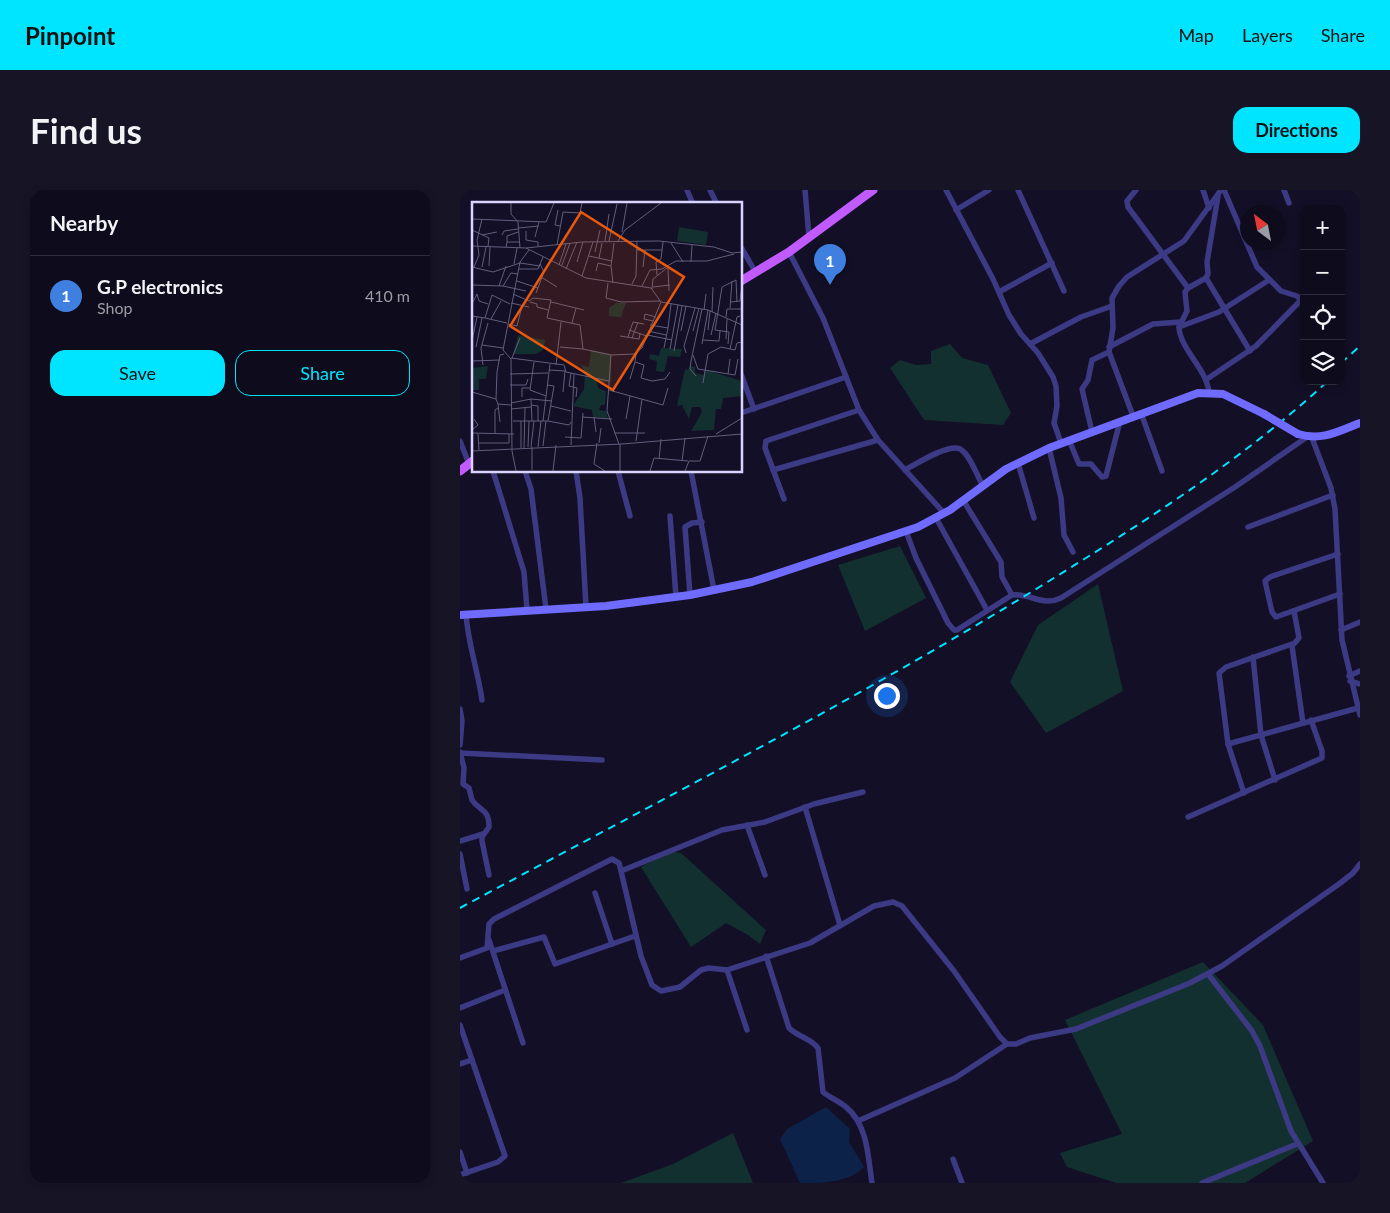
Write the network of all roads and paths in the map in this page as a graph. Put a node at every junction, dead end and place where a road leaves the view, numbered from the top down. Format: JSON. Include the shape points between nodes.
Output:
{"nodes":[{"id":1,"x":687,"y":190,"type":"edge"},
{"id":2,"x":710,"y":190,"type":"edge"},
{"id":3,"x":806,"y":190,"type":"edge"},
{"id":4,"x":873,"y":190,"type":"edge"},
{"id":5,"x":946,"y":190,"type":"edge"},
{"id":6,"x":989,"y":190,"type":"edge"},
{"id":7,"x":1018,"y":190,"type":"edge"},
{"id":8,"x":1136,"y":190,"type":"edge"},
{"id":9,"x":1203,"y":190,"type":"edge"},
{"id":10,"x":1284,"y":190,"type":"edge"},
{"id":11,"x":1221,"y":191,"type":"edge"},
{"id":12,"x":692,"y":202,"type":"edge"},
{"id":13,"x":716,"y":202,"type":"edge"},
{"id":14,"x":1289,"y":203,"type":"dead end"},
{"id":15,"x":1209,"y":208,"type":"junction"},
{"id":16,"x":956,"y":210,"type":"junction"},
{"id":17,"x":809,"y":236,"type":"junction"},
{"id":18,"x":742,"y":249,"type":"edge"},
{"id":19,"x":789,"y":252,"type":"junction"},
{"id":20,"x":1165,"y":254,"type":"junction"},
{"id":21,"x":1052,"y":263,"type":"junction"},
{"id":22,"x":756,"y":273,"type":"junction"},
{"id":23,"x":1206,"y":278,"type":"junction"},
{"id":24,"x":742,"y":280,"type":"edge"},
{"id":25,"x":1269,"y":280,"type":"junction"},
{"id":26,"x":1188,"y":288,"type":"junction"},
{"id":27,"x":1064,"y":290,"type":"dead end"},
{"id":28,"x":999,"y":292,"type":"junction"},
{"id":29,"x":1300,"y":300,"type":"edge"},
{"id":30,"x":1300,"y":304,"type":"edge"},
{"id":31,"x":1112,"y":306,"type":"junction"},
{"id":32,"x":1225,"y":309,"type":"junction"},
{"id":33,"x":1180,"y":325,"type":"junction"},
{"id":34,"x":1030,"y":344,"type":"junction"},
{"id":35,"x":1109,"y":350,"type":"junction"},
{"id":36,"x":1250,"y":350,"type":"junction"},
{"id":37,"x":742,"y":377,"type":"edge"},
{"id":38,"x":846,"y":377,"type":"junction"},
{"id":39,"x":1207,"y":379,"type":"junction"},
{"id":40,"x":1210,"y":392,"type":"junction"},
{"id":41,"x":754,"y":409,"type":"junction"},
{"id":42,"x":859,"y":410,"type":"junction"},
{"id":43,"x":742,"y":413,"type":"edge"},
{"id":44,"x":1137,"y":414,"type":"junction"},
{"id":45,"x":1120,"y":421,"type":"junction"},
{"id":46,"x":1360,"y":423,"type":"edge"},
{"id":47,"x":1092,"y":432,"type":"junction"},
{"id":48,"x":1310,"y":437,"type":"junction"},
{"id":49,"x":878,"y":440,"type":"junction"},
{"id":50,"x":460,"y":441,"type":"edge"},
{"id":51,"x":1065,"y":442,"type":"junction"},
{"id":52,"x":1049,"y":448,"type":"junction"},
{"id":53,"x":472,"y":462,"type":"edge"},
{"id":54,"x":1018,"y":463,"type":"junction"},
{"id":55,"x":774,"y":470,"type":"junction"},
{"id":56,"x":905,"y":470,"type":"junction"},
{"id":57,"x":460,"y":471,"type":"edge"},
{"id":58,"x":1162,"y":471,"type":"dead end"},
{"id":59,"x":493,"y":472,"type":"edge"},
{"id":60,"x":526,"y":472,"type":"edge"},
{"id":61,"x":576,"y":472,"type":"edge"},
{"id":62,"x":618,"y":472,"type":"edge"},
{"id":63,"x":691,"y":472,"type":"edge"},
{"id":64,"x":982,"y":486,"type":"junction"},
{"id":65,"x":1332,"y":495,"type":"junction"},
{"id":66,"x":784,"y":499,"type":"dead end"},
{"id":67,"x":963,"y":500,"type":"junction"},
{"id":68,"x":944,"y":513,"type":"junction"},
{"id":69,"x":630,"y":516,"type":"dead end"},
{"id":70,"x":670,"y":516,"type":"dead end"},
{"id":71,"x":936,"y":518,"type":"junction"},
{"id":72,"x":1034,"y":518,"type":"dead end"},
{"id":73,"x":702,"y":522,"type":"junction"},
{"id":74,"x":1248,"y":527,"type":"dead end"},
{"id":75,"x":906,"y":531,"type":"junction"},
{"id":76,"x":1073,"y":552,"type":"dead end"},
{"id":77,"x":1338,"y":554,"type":"junction"},
{"id":78,"x":714,"y":590,"type":"junction"},
{"id":79,"x":1340,"y":594,"type":"junction"},
{"id":80,"x":690,"y":595,"type":"junction"},
{"id":81,"x":1012,"y":595,"type":"junction"},
{"id":82,"x":676,"y":597,"type":"junction"},
{"id":83,"x":586,"y":607,"type":"junction"},
{"id":84,"x":546,"y":609,"type":"junction"},
{"id":85,"x":527,"y":610,"type":"junction"},
{"id":86,"x":987,"y":610,"type":"junction"},
{"id":87,"x":1294,"y":612,"type":"junction"},
{"id":88,"x":463,"y":615,"type":"edge"},
{"id":89,"x":1360,"y":622,"type":"edge"},
{"id":90,"x":1341,"y":630,"type":"junction"},
{"id":91,"x":1292,"y":644,"type":"junction"},
{"id":92,"x":1253,"y":657,"type":"junction"},
{"id":93,"x":1360,"y":672,"type":"edge"},
{"id":94,"x":1349,"y":678,"type":"junction"},
{"id":95,"x":1360,"y":684,"type":"edge"},
{"id":96,"x":482,"y":700,"type":"dead end"},
{"id":97,"x":1358,"y":705,"type":"edge"},
{"id":98,"x":460,"y":709,"type":"edge"},
{"id":99,"x":1360,"y":715,"type":"edge"},
{"id":100,"x":1311,"y":720,"type":"junction"},
{"id":101,"x":1303,"y":723,"type":"junction"},
{"id":102,"x":1261,"y":735,"type":"junction"},
{"id":103,"x":1228,"y":744,"type":"junction"},
{"id":104,"x":460,"y":745,"type":"edge"},
{"id":105,"x":460,"y":753,"type":"edge"},
{"id":106,"x":602,"y":760,"type":"dead end"},
{"id":107,"x":1276,"y":780,"type":"junction"},
{"id":108,"x":863,"y":792,"type":"dead end"},
{"id":109,"x":1244,"y":793,"type":"junction"},
{"id":110,"x":805,"y":807,"type":"junction"},
{"id":111,"x":1188,"y":817,"type":"dead end"},
{"id":112,"x":747,"y":825,"type":"junction"},
{"id":113,"x":483,"y":834,"type":"junction"},
{"id":114,"x":460,"y":841,"type":"edge"},
{"id":115,"x":460,"y":854,"type":"edge"},
{"id":116,"x":1360,"y":865,"type":"edge"},
{"id":117,"x":621,"y":871,"type":"junction"},
{"id":118,"x":489,"y":875,"type":"dead end"},
{"id":119,"x":765,"y":875,"type":"dead end"},
{"id":120,"x":467,"y":889,"type":"dead end"},
{"id":121,"x":595,"y":893,"type":"dead end"},
{"id":122,"x":840,"y":925,"type":"junction"},
{"id":123,"x":635,"y":936,"type":"junction"},
{"id":124,"x":489,"y":940,"type":"junction"},
{"id":125,"x":612,"y":944,"type":"junction"},
{"id":126,"x":493,"y":952,"type":"junction"},
{"id":127,"x":766,"y":956,"type":"junction"},
{"id":128,"x":460,"y":958,"type":"edge"},
{"id":129,"x":727,"y":970,"type":"junction"},
{"id":130,"x":1208,"y":974,"type":"junction"},
{"id":131,"x":505,"y":990,"type":"junction"},
{"id":132,"x":460,"y":1008,"type":"edge"},
{"id":133,"x":460,"y":1025,"type":"edge"},
{"id":134,"x":747,"y":1030,"type":"dead end"},
{"id":135,"x":523,"y":1043,"type":"dead end"},
{"id":136,"x":1007,"y":1044,"type":"junction"},
{"id":137,"x":472,"y":1060,"type":"junction"},
{"id":138,"x":460,"y":1064,"type":"edge"},
{"id":139,"x":858,"y":1121,"type":"junction"},
{"id":140,"x":1297,"y":1144,"type":"junction"},
{"id":141,"x":460,"y":1152,"type":"edge"},
{"id":142,"x":953,"y":1159,"type":"dead end"},
{"id":143,"x":467,"y":1172,"type":"junction"},
{"id":144,"x":460,"y":1175,"type":"edge"},
{"id":145,"x":872,"y":1183,"type":"edge"},
{"id":146,"x":962,"y":1183,"type":"edge"},
{"id":147,"x":1202,"y":1183,"type":"edge"},
{"id":148,"x":1323,"y":1183,"type":"edge"}],
"edges":[{"from":1,"to":12,"type":"street"},
{"from":2,"to":13,"type":"street"},
{"from":3,"to":17,"type":"street"},
{"from":4,"to":17,"type":"main road"},
{"from":5,"to":16,"type":"street"},
{"from":6,"to":16,"type":"street"},
{"from":7,"to":21,"type":"street"},
{"from":8,"to":20,"type":"street","via":[[1127,201],[1128,207]]},
{"from":9,"to":15,"type":"street"},
{"from":10,"to":14,"type":"street"},
{"from":11,"to":15,"type":"street"},
{"from":11,"to":23,"type":"street"},
{"from":11,"to":25,"type":"street","via":[[1251,258]]},
{"from":15,"to":20,"type":"street","via":[[1184,240]]},
{"from":16,"to":28,"type":"street"},
{"from":17,"to":19,"type":"main road"},
{"from":18,"to":22,"type":"street"},
{"from":19,"to":22,"type":"main road"},
{"from":19,"to":38,"type":"street","via":[[823,318]]},
{"from":20,"to":26,"type":"street"},
{"from":20,"to":31,"type":"street","via":[[1127,277],[1115,292]]},
{"from":21,"to":27,"type":"street"},
{"from":21,"to":28,"type":"street"},
{"from":22,"to":24,"type":"main road"},
{"from":23,"to":26,"type":"street"},
{"from":23,"to":32,"type":"street"},
{"from":25,"to":29,"type":"street","via":[[1281,291]]},
{"from":25,"to":32,"type":"street"},
{"from":26,"to":33,"type":"street","via":[[1184,296],[1187,311]]},
{"from":28,"to":34,"type":"street","via":[[1014,323]]},
{"from":30,"to":36,"type":"street"},
{"from":31,"to":34,"type":"street","via":[[1081,317]]},
{"from":31,"to":35,"type":"street"},
{"from":32,"to":33,"type":"street","via":[[1199,322]]},
{"from":32,"to":36,"type":"street"},
{"from":33,"to":35,"type":"street","via":[[1153,324]]},
{"from":33,"to":39,"type":"street","via":[[1181,337]]},
{"from":34,"to":51,"type":"street","via":[[1047,364],[1056,386],[1054,422]]},
{"from":35,"to":44,"type":"street"},
{"from":35,"to":47,"type":"street","via":[[1092,360],[1088,380],[1082,389]]},
{"from":36,"to":39,"type":"street"},
{"from":37,"to":41,"type":"street"},
{"from":38,"to":41,"type":"street"},
{"from":38,"to":42,"type":"street"},
{"from":39,"to":40,"type":"street"},
{"from":40,"to":44,"type":"main road","via":[[1198,393]]},
{"from":40,"to":48,"type":"main road","bridge":true,"via":[[1223,394],[1298,434]]},
{"from":41,"to":43,"type":"street"},
{"from":42,"to":49,"type":"street"},
{"from":42,"to":55,"type":"street","via":[[766,441],[765,448]]},
{"from":44,"to":45,"type":"main road"},
{"from":44,"to":58,"type":"street"},
{"from":45,"to":47,"type":"main road"},
{"from":45,"to":51,"type":"street","via":[[1106,476],[1100,475],[1091,464],[1078,464]]},
{"from":46,"to":48,"type":"main road","via":[[1329,435]]},
{"from":47,"to":51,"type":"main road"},
{"from":48,"to":65,"type":"street"},
{"from":48,"to":81,"type":"street","via":[[1061,598],[1046,602]]},
{"from":49,"to":55,"type":"street"},
{"from":49,"to":56,"type":"street"},
{"from":50,"to":53,"type":"street"},
{"from":51,"to":52,"type":"main road"},
{"from":52,"to":54,"type":"main road"},
{"from":52,"to":76,"type":"street","via":[[1061,498],[1064,535]]},
{"from":53,"to":57,"type":"main road"},
{"from":54,"to":64,"type":"main road"},
{"from":54,"to":72,"type":"street"},
{"from":55,"to":66,"type":"street"},
{"from":56,"to":64,"type":"street","via":[[946,449],[955,448],[964,453]]},
{"from":56,"to":68,"type":"street"},
{"from":59,"to":85,"type":"street","via":[[524,572]]},
{"from":60,"to":84,"type":"street"},
{"from":61,"to":83,"type":"street"},
{"from":62,"to":69,"type":"street"},
{"from":63,"to":73,"type":"street"},
{"from":64,"to":67,"type":"main road"},
{"from":65,"to":74,"type":"street"},
{"from":65,"to":77,"type":"street"},
{"from":67,"to":68,"type":"main road"},
{"from":67,"to":81,"type":"street","via":[[1001,562],[1002,577]]},
{"from":68,"to":71,"type":"main road"},
{"from":70,"to":82,"type":"street"},
{"from":71,"to":75,"type":"main road"},
{"from":71,"to":86,"type":"street"},
{"from":73,"to":78,"type":"street"},
{"from":73,"to":80,"type":"street","via":[[685,527]]},
{"from":75,"to":78,"type":"main road","via":[[752,582]]},
{"from":75,"to":86,"type":"street","via":[[951,627],[956,630]]},
{"from":77,"to":79,"type":"street"},
{"from":77,"to":87,"type":"street","via":[[1266,578],[1273,615],[1279,617]]},
{"from":78,"to":80,"type":"main road"},
{"from":79,"to":87,"type":"street"},
{"from":79,"to":90,"type":"street"},
{"from":80,"to":82,"type":"main road"},
{"from":81,"to":86,"type":"street"},
{"from":82,"to":83,"type":"main road"},
{"from":83,"to":84,"type":"main road"},
{"from":84,"to":85,"type":"main road"},
{"from":85,"to":88,"type":"main road"},
{"from":87,"to":91,"type":"street","via":[[1299,638]]},
{"from":88,"to":96,"type":"street"},
{"from":89,"to":90,"type":"street"},
{"from":90,"to":94,"type":"street"},
{"from":91,"to":92,"type":"street"},
{"from":91,"to":101,"type":"street"},
{"from":92,"to":102,"type":"street"},
{"from":92,"to":103,"type":"street","via":[[1226,667],[1219,674]]},
{"from":93,"to":94,"type":"street"},
{"from":94,"to":95,"type":"street"},
{"from":94,"to":97,"type":"street"},
{"from":97,"to":99,"type":"street"},
{"from":97,"to":100,"type":"street"},
{"from":98,"to":104,"type":"street"},
{"from":100,"to":101,"type":"street"},
{"from":100,"to":107,"type":"street","via":[[1322,758]]},
{"from":101,"to":102,"type":"street"},
{"from":102,"to":103,"type":"street"},
{"from":102,"to":107,"type":"street"},
{"from":103,"to":109,"type":"street"},
{"from":105,"to":106,"type":"street"},
{"from":105,"to":113,"type":"street","via":[[464,768],[463,784],[470,788],[474,804],[485,809],[488,819],[489,827]]},
{"from":107,"to":109,"type":"street"},
{"from":108,"to":110,"type":"street"},
{"from":109,"to":111,"type":"street"},
{"from":110,"to":112,"type":"street"},
{"from":110,"to":122,"type":"street"},
{"from":112,"to":117,"type":"street","via":[[722,830]]},
{"from":112,"to":119,"type":"street"},
{"from":113,"to":114,"type":"street"},
{"from":113,"to":118,"type":"street"},
{"from":115,"to":120,"type":"street"},
{"from":116,"to":130,"type":"street","via":[[1339,884]]},
{"from":117,"to":123,"type":"street"},
{"from":117,"to":124,"type":"street","via":[[619,863],[612,859],[494,919],[488,931]]},
{"from":121,"to":125,"type":"street"},
{"from":122,"to":127,"type":"street","via":[[810,942]]},
{"from":122,"to":136,"type":"street","via":[[884,903],[902,906]]},
{"from":123,"to":125,"type":"street"},
{"from":123,"to":129,"type":"street","via":[[648,978],[655,989],[680,987],[709,968]]},
{"from":124,"to":126,"type":"street"},
{"from":124,"to":128,"type":"street","via":[[487,948]]},
{"from":125,"to":126,"type":"street","via":[[555,964],[544,938]]},
{"from":126,"to":131,"type":"street"},
{"from":127,"to":129,"type":"street"},
{"from":127,"to":139,"type":"street","via":[[789,1028],[794,1034],[814,1042],[818,1048],[823,1092],[844,1105]]},
{"from":129,"to":134,"type":"street"},
{"from":130,"to":136,"type":"street","via":[[1076,1029]]},
{"from":130,"to":140,"type":"street","via":[[1260,1046]]},
{"from":131,"to":132,"type":"street"},
{"from":131,"to":135,"type":"street"},
{"from":133,"to":137,"type":"street"},
{"from":136,"to":139,"type":"street","via":[[955,1078]]},
{"from":137,"to":138,"type":"street"},
{"from":137,"to":143,"type":"street","via":[[505,1156],[498,1162]]},
{"from":139,"to":145,"type":"street"},
{"from":140,"to":147,"type":"street"},
{"from":140,"to":148,"type":"street"},
{"from":141,"to":143,"type":"street"},
{"from":142,"to":146,"type":"street"},
{"from":143,"to":144,"type":"street"}]}
